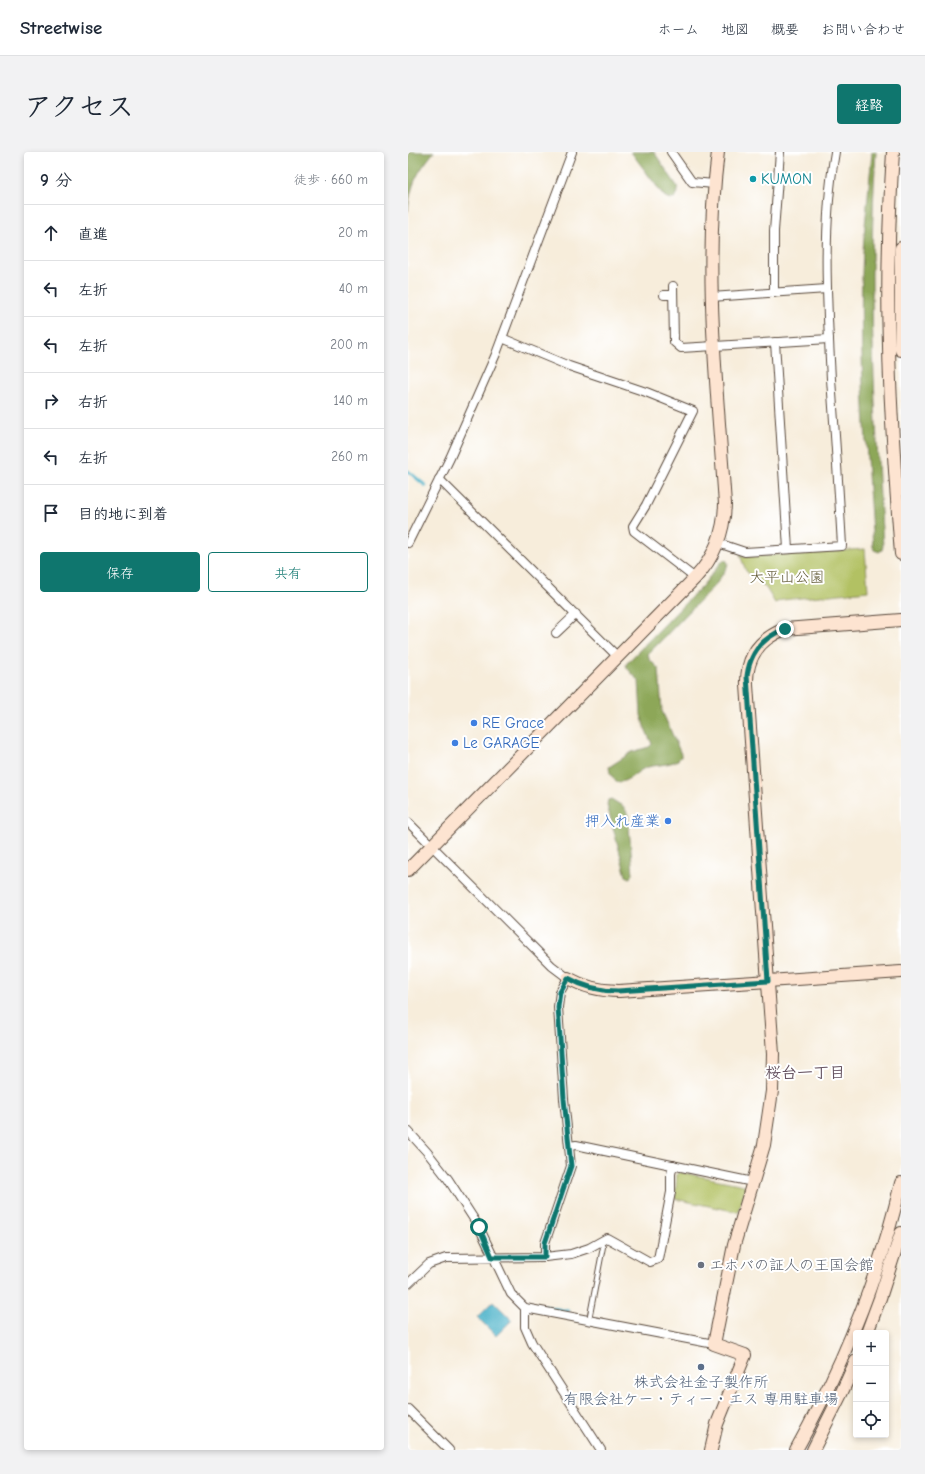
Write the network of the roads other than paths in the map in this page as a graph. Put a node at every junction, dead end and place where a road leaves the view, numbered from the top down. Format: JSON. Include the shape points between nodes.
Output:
{"nodes":[{"id":1,"x":572,"y":152,"type":"edge"},
{"id":2,"x":671,"y":152,"type":"edge"},
{"id":3,"x":718,"y":152,"type":"edge"},
{"id":4,"x":780,"y":152,"type":"edge"},
{"id":5,"x":835,"y":152,"type":"edge"},
{"id":6,"x":893,"y":152,"type":"edge"},
{"id":7,"x":714,"y":184,"type":"junction"},
{"id":8,"x":901,"y":248,"type":"edge"},
{"id":9,"x":673,"y":286,"type":"dead end"},
{"id":10,"x":827,"y":289,"type":"junction"},
{"id":11,"x":774,"y":293,"type":"junction"},
{"id":12,"x":664,"y":295,"type":"dead end"},
{"id":13,"x":673,"y":295,"type":"junction"},
{"id":14,"x":711,"y":297,"type":"junction"},
{"id":15,"x":502,"y":338,"type":"junction"},
{"id":16,"x":829,"y":339,"type":"junction"},
{"id":17,"x":775,"y":342,"type":"junction"},
{"id":18,"x":714,"y":346,"type":"junction"},
{"id":19,"x":901,"y":350,"type":"edge"},
{"id":20,"x":439,"y":479,"type":"junction"},
{"id":21,"x":408,"y":543,"type":"edge"},
{"id":22,"x":718,"y":543,"type":"junction"},
{"id":23,"x":788,"y":549,"type":"junction"},
{"id":24,"x":901,"y":554,"type":"edge"},
{"id":25,"x":695,"y":578,"type":"junction"},
{"id":26,"x":576,"y":614,"type":"junction"},
{"id":27,"x":901,"y":620,"type":"edge"},
{"id":28,"x":556,"y":633,"type":"dead end"},
{"id":29,"x":618,"y":656,"type":"junction"},
{"id":30,"x":408,"y":822,"type":"edge"},
{"id":31,"x":432,"y":845,"type":"junction"},
{"id":32,"x":408,"y":870,"type":"edge"},
{"id":33,"x":901,"y":972,"type":"edge"},
{"id":34,"x":568,"y":978,"type":"junction"},
{"id":35,"x":768,"y":981,"type":"junction"},
{"id":36,"x":408,"y":1131,"type":"edge"},
{"id":37,"x":569,"y":1146,"type":"junction"},
{"id":38,"x":673,"y":1165,"type":"junction"},
{"id":39,"x":754,"y":1182,"type":"junction"},
{"id":40,"x":901,"y":1183,"type":"edge"},
{"id":41,"x":901,"y":1232,"type":"edge"},
{"id":42,"x":600,"y":1242,"type":"junction"},
{"id":43,"x":492,"y":1257,"type":"junction"},
{"id":44,"x":545,"y":1257,"type":"junction"},
{"id":45,"x":408,"y":1284,"type":"edge"},
{"id":46,"x":525,"y":1308,"type":"junction"},
{"id":47,"x":589,"y":1320,"type":"junction"},
{"id":48,"x":868,"y":1330,"type":"edge"},
{"id":49,"x":714,"y":1344,"type":"junction"},
{"id":50,"x":854,"y":1366,"type":"edge"},
{"id":51,"x":408,"y":1409,"type":"edge"},
{"id":52,"x":449,"y":1450,"type":"edge"},
{"id":53,"x":600,"y":1450,"type":"edge"},
{"id":54,"x":711,"y":1450,"type":"edge"},
{"id":55,"x":796,"y":1450,"type":"edge"},
{"id":56,"x":813,"y":1450,"type":"edge"}],
"edges":[{"from":1,"to":15,"type":"street"},
{"from":2,"to":7,"type":"street","via":[[692,182]]},
{"from":3,"to":7,"type":"street"},
{"from":4,"to":11,"type":"street","via":[[774,231]]},
{"from":5,"to":10,"type":"street","via":[[830,193]]},
{"from":6,"to":24,"type":"street","via":[[889,242],[889,346]]},
{"from":7,"to":14,"type":"street"},
{"from":8,"to":19,"type":"street"},
{"from":9,"to":13,"type":"street"},
{"from":10,"to":11,"type":"street"},
{"from":10,"to":16,"type":"street"},
{"from":11,"to":14,"type":"street"},
{"from":12,"to":13,"type":"street"},
{"from":13,"to":18,"type":"street","via":[[674,342],[681,348]]},
{"from":14,"to":18,"type":"street"},
{"from":15,"to":20,"type":"street"},
{"from":15,"to":25,"type":"street","via":[[569,366],[693,411],[633,526],[634,531]]},
{"from":16,"to":17,"type":"street"},
{"from":16,"to":23,"type":"street","via":[[842,546]]},
{"from":17,"to":18,"type":"street"},
{"from":17,"to":23,"type":"street"},
{"from":18,"to":22,"type":"street","via":[[725,504]]},
{"from":20,"to":21,"type":"street"},
{"from":20,"to":26,"type":"street"},
{"from":22,"to":23,"type":"street","via":[[745,552]]},
{"from":22,"to":25,"type":"street","via":[[708,562]]},
{"from":25,"to":29,"type":"street"},
{"from":26,"to":28,"type":"street"},
{"from":26,"to":29,"type":"street"},
{"from":27,"to":35,"type":"street","via":[[785,629],[768,637],[758,646],[751,658],[747,685]]},
{"from":29,"to":31,"type":"street"},
{"from":30,"to":31,"type":"street"},
{"from":31,"to":32,"type":"street"},
{"from":31,"to":34,"type":"street","via":[[552,966]]},
{"from":33,"to":35,"type":"street"},
{"from":34,"to":35,"type":"street","via":[[598,990],[618,991]]},
{"from":34,"to":37,"type":"street","via":[[560,992],[558,1007]]},
{"from":35,"to":39,"type":"street","via":[[773,1054],[772,1091],[767,1133]]},
{"from":36,"to":43,"type":"street","via":[[448,1179],[479,1227]]},
{"from":37,"to":38,"type":"street","via":[[576,1145]]},
{"from":37,"to":44,"type":"street","via":[[571,1166],[545,1243]]},
{"from":38,"to":39,"type":"street"},
{"from":38,"to":42,"type":"street","via":[[671,1192],[658,1259],[650,1262],[607,1238]]},
{"from":39,"to":49,"type":"street","via":[[734,1245]]},
{"from":40,"to":55,"type":"street","via":[[882,1256],[864,1307],[837,1370]]},
{"from":41,"to":48,"type":"street"},
{"from":42,"to":44,"type":"street","via":[[571,1254]]},
{"from":42,"to":47,"type":"lane","via":[[603,1247]]},
{"from":43,"to":44,"type":"street"},
{"from":43,"to":45,"type":"street","via":[[454,1257],[437,1260]]},
{"from":43,"to":46,"type":"street","via":[[510,1294]]},
{"from":46,"to":47,"type":"street"},
{"from":46,"to":53,"type":"street","via":[[525,1327],[532,1343]]},
{"from":47,"to":49,"type":"street"},
{"from":49,"to":54,"type":"street","via":[[745,1355],[717,1424]]},
{"from":50,"to":56,"type":"street"},
{"from":51,"to":52,"type":"street"}]}
